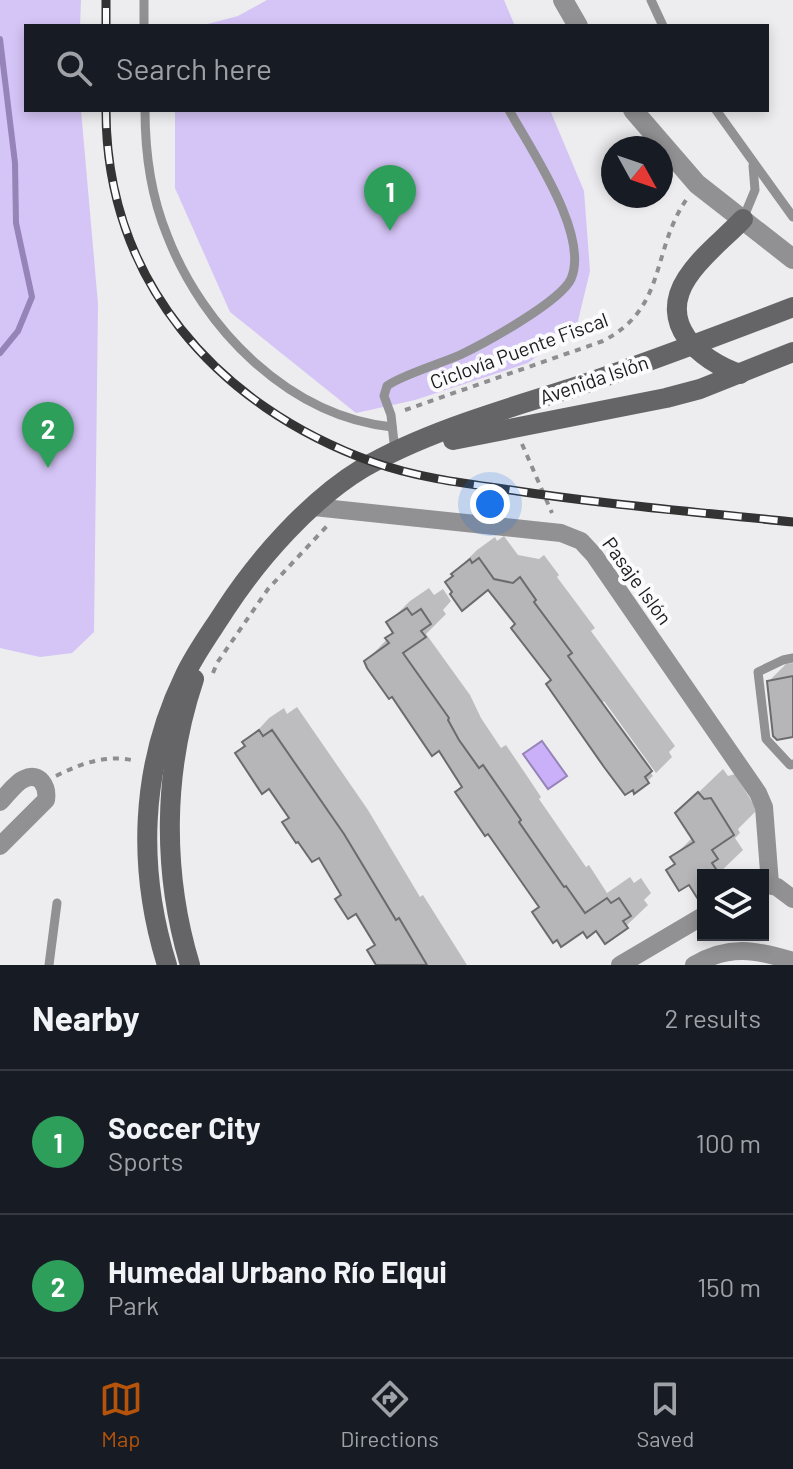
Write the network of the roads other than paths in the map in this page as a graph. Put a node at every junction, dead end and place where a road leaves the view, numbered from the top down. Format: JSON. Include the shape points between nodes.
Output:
{"nodes":[{"id":1,"x":144,"y":0,"type":"edge"},
{"id":2,"x":563,"y":0,"type":"edge"},
{"id":3,"x":651,"y":0,"type":"edge"},
{"id":4,"x":144,"y":24,"type":"edge"},
{"id":5,"x":577,"y":24,"type":"edge"},
{"id":6,"x":662,"y":24,"type":"edge"},
{"id":7,"x":145,"y":112,"type":"edge"},
{"id":8,"x":510,"y":112,"type":"edge"},
{"id":9,"x":635,"y":112,"type":"edge"},
{"id":10,"x":717,"y":112,"type":"edge"},
{"id":11,"x":753,"y":162,"type":"junction"},
{"id":12,"x":793,"y":217,"type":"edge"},
{"id":13,"x":743,"y":219,"type":"junction"},
{"id":14,"x":793,"y":259,"type":"edge"},
{"id":15,"x":793,"y":307,"type":"edge"},
{"id":16,"x":693,"y":346,"type":"junction"},
{"id":17,"x":793,"y":352,"type":"edge"},
{"id":18,"x":740,"y":374,"type":"junction"},
{"id":19,"x":392,"y":427,"type":"junction"},
{"id":20,"x":395,"y":452,"type":"junction"},
{"id":21,"x":314,"y":507,"type":"junction"},
{"id":22,"x":219,"y":620,"type":"junction"},
{"id":23,"x":793,"y":658,"type":"edge"},
{"id":24,"x":793,"y":764,"type":"edge"},
{"id":25,"x":0,"y":802,"type":"edge"},
{"id":26,"x":0,"y":846,"type":"edge"},
{"id":27,"x":766,"y":869,"type":"edge"},
{"id":28,"x":769,"y":885,"type":"edge"},
{"id":29,"x":793,"y":899,"type":"edge"},
{"id":30,"x":57,"y":903,"type":"dead end"},
{"id":31,"x":697,"y":920,"type":"edge"},
{"id":32,"x":743,"y":942,"type":"edge"},
{"id":33,"x":793,"y":961,"type":"edge"},
{"id":34,"x":49,"y":965,"type":"edge"},
{"id":35,"x":167,"y":965,"type":"edge"},
{"id":36,"x":190,"y":965,"type":"edge"},
{"id":37,"x":620,"y":965,"type":"edge"},
{"id":38,"x":694,"y":965,"type":"edge"}],
"edges":[{"from":1,"to":4,"type":"lane"},
{"from":2,"to":5,"type":"street"},
{"from":3,"to":6,"type":"lane"},
{"from":7,"to":19,"type":"lane","via":[[152,182],[166,233],[210,312],[253,360],[297,394],[341,416]]},
{"from":8,"to":19,"type":"lane","via":[[567,218],[576,256],[571,279],[558,295],[499,334],[437,366],[391,382],[384,393]]},
{"from":9,"to":13,"type":"street","via":[[697,184]]},
{"from":10,"to":11,"type":"lane"},
{"from":11,"to":12,"type":"lane"},
{"from":11,"to":13,"type":"lane","via":[[755,190]]},
{"from":13,"to":14,"type":"street"},
{"from":13,"to":16,"type":"main road","via":[[682,287],[678,318]]},
{"from":15,"to":16,"type":"main road","name":"Avenida Islón"},
{"from":16,"to":18,"type":"main road"},
{"from":16,"to":20,"type":"main road","name":"Avenida Islón"},
{"from":17,"to":18,"type":"main road","name":"Avenida Islón"},
{"from":18,"to":20,"type":"main road","name":"Avenida Islón","via":[[666,398]]},
{"from":19,"to":20,"type":"lane"},
{"from":20,"to":21,"type":"main road","name":"Avenida Islón"},
{"from":21,"to":22,"type":"main road","name":"Avenida Islón","via":[[262,559]]},
{"from":21,"to":27,"type":"street","name":"Pasaje Islón","via":[[561,533],[581,541],[758,793],[764,807]]},
{"from":22,"to":35,"type":"main road","name":"Avenida Islón","via":[[172,704],[153,765],[147,860]]},
{"from":22,"to":36,"type":"main road","name":"Avenida Islón","via":[[190,694],[172,782],[173,884]]},
{"from":23,"to":24,"type":"lane","via":[[758,672],[766,739]]},
{"from":25,"to":26,"type":"street","via":[[23,779],[36,777],[47,790],[46,800]]},
{"from":28,"to":29,"type":"street"},
{"from":30,"to":34,"type":"lane"},
{"from":31,"to":37,"type":"street"},
{"from":32,"to":33,"type":"street"},
{"from":32,"to":38,"type":"street"}]}
